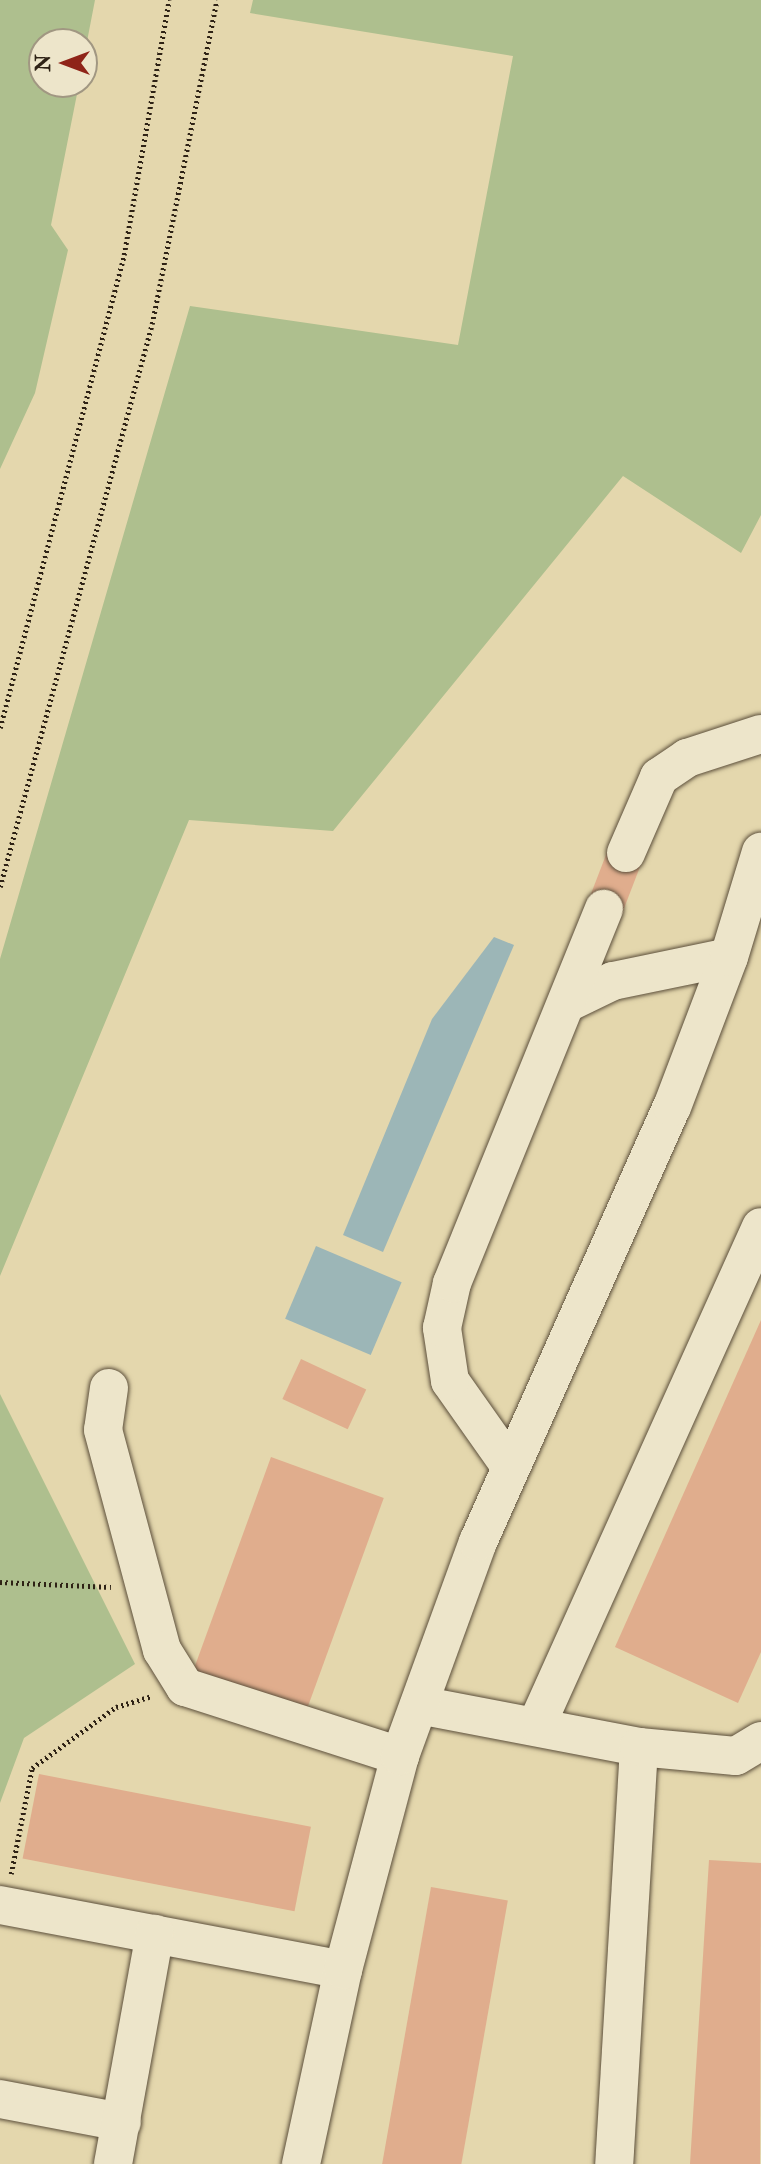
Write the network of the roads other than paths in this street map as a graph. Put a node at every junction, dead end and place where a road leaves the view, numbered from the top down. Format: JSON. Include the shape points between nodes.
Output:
{"nodes":[{"id":1,"x":761,"y":734,"type":"edge"},
{"id":2,"x":761,"y":852,"type":"edge"},
{"id":3,"x":626,"y":853,"type":"dead end"},
{"id":4,"x":604,"y":909,"type":"dead end"},
{"id":5,"x":729,"y":957,"type":"junction"},
{"id":6,"x":567,"y":1003,"type":"junction"},
{"id":7,"x":761,"y":1227,"type":"edge"},
{"id":8,"x":109,"y":1388,"type":"dead end"},
{"id":9,"x":509,"y":1466,"type":"junction"},
{"id":10,"x":419,"y":1705,"type":"junction"},
{"id":11,"x":537,"y":1724,"type":"junction"},
{"id":12,"x":761,"y":1741,"type":"edge"},
{"id":13,"x":639,"y":1747,"type":"junction"},
{"id":14,"x":400,"y":1756,"type":"junction"},
{"id":15,"x":2,"y":1906,"type":"edge"},
{"id":16,"x":155,"y":1934,"type":"junction"},
{"id":17,"x":343,"y":1970,"type":"junction"},
{"id":18,"x":0,"y":2099,"type":"edge"},
{"id":19,"x":122,"y":2122,"type":"junction"},
{"id":20,"x":113,"y":2164,"type":"edge"},
{"id":21,"x":301,"y":2164,"type":"edge"},
{"id":22,"x":614,"y":2164,"type":"edge"}],
"edges":[{"from":1,"to":3,"type":"lane","via":[[687,758],[659,777]]},
{"from":2,"to":5,"type":"lane"},
{"from":4,"to":6,"type":"lane"},
{"from":5,"to":6,"type":"lane","via":[[613,981]]},
{"from":5,"to":9,"type":"lane","via":[[673,1107]]},
{"from":6,"to":9,"type":"lane","via":[[452,1283],[442,1328],[450,1381]]},
{"from":7,"to":11,"type":"lane"},
{"from":8,"to":14,"type":"lane","via":[[103,1430],[162,1650],[185,1686]]},
{"from":9,"to":10,"type":"lane"},
{"from":10,"to":11,"type":"lane"},
{"from":10,"to":14,"type":"lane"},
{"from":11,"to":13,"type":"lane"},
{"from":12,"to":13,"type":"lane","via":[[736,1756]]},
{"from":13,"to":22,"type":"lane"},
{"from":14,"to":17,"type":"lane"},
{"from":15,"to":16,"type":"lane"},
{"from":16,"to":17,"type":"lane"},
{"from":16,"to":19,"type":"lane"},
{"from":17,"to":21,"type":"lane"},
{"from":18,"to":19,"type":"lane"},
{"from":19,"to":20,"type":"lane"}]}
